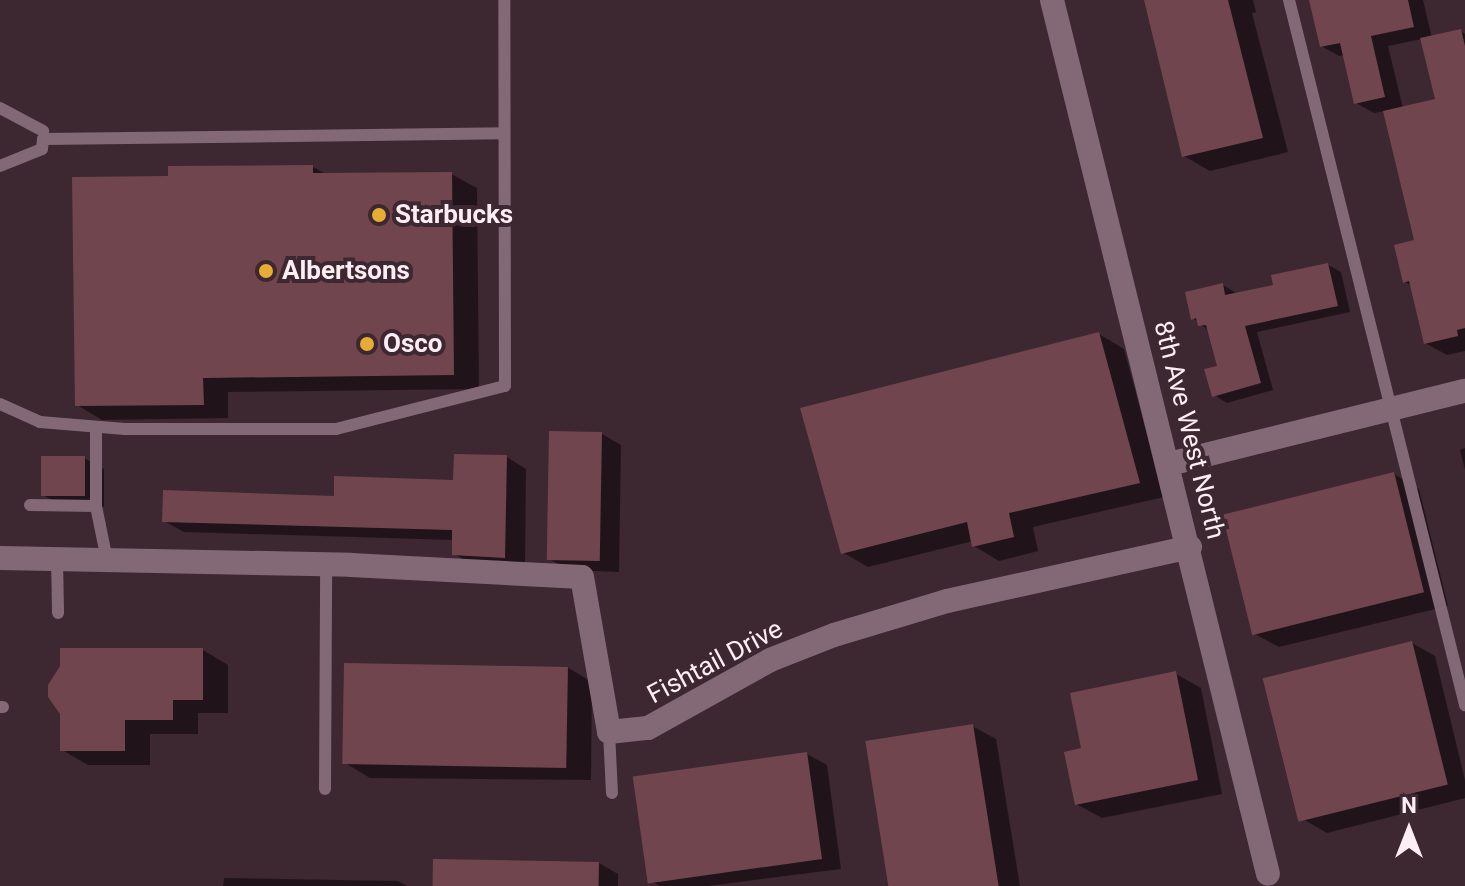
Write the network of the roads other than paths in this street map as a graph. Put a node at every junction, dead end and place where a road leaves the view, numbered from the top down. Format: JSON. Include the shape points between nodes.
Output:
{"nodes":[{"id":1,"x":504,"y":0,"type":"edge"},
{"id":2,"x":1052,"y":0,"type":"edge"},
{"id":3,"x":1289,"y":0,"type":"edge"},
{"id":4,"x":0,"y":108,"type":"edge"},
{"id":5,"x":43,"y":131,"type":"dead end"},
{"id":6,"x":504,"y":133,"type":"junction"},
{"id":7,"x":0,"y":166,"type":"edge"},
{"id":8,"x":1465,"y":391,"type":"edge"},
{"id":9,"x":0,"y":404,"type":"edge"},
{"id":10,"x":1392,"y":409,"type":"junction"},
{"id":11,"x":96,"y":427,"type":"junction"},
{"id":12,"x":1169,"y":464,"type":"junction"},
{"id":13,"x":30,"y":505,"type":"dead end"},
{"id":14,"x":96,"y":506,"type":"junction"},
{"id":15,"x":1190,"y":547,"type":"junction"},
{"id":16,"x":0,"y":558,"type":"edge"},
{"id":17,"x":57,"y":559,"type":"junction"},
{"id":18,"x":107,"y":560,"type":"junction"},
{"id":19,"x":326,"y":564,"type":"junction"},
{"id":20,"x":58,"y":613,"type":"dead end"},
{"id":21,"x":1465,"y":705,"type":"edge"},
{"id":22,"x":609,"y":732,"type":"junction"},
{"id":23,"x":325,"y":789,"type":"dead end"},
{"id":24,"x":612,"y":793,"type":"dead end"},
{"id":25,"x":1270,"y":880,"type":"edge"}],
"edges":[{"from":1,"to":6,"type":"lane"},
{"from":2,"to":12,"type":"street","name":"8th Ave West North"},
{"from":3,"to":10,"type":"lane"},
{"from":4,"to":5,"type":"lane"},
{"from":6,"to":7,"type":"lane","via":[[43,139],[42,149]]},
{"from":6,"to":11,"type":"lane","via":[[505,386],[336,429]]},
{"from":8,"to":10,"type":"street"},
{"from":9,"to":11,"type":"lane","via":[[40,422]]},
{"from":10,"to":12,"type":"street"},
{"from":10,"to":21,"type":"lane"},
{"from":11,"to":14,"type":"lane"},
{"from":12,"to":15,"type":"street","name":"8th Ave West North"},
{"from":13,"to":14,"type":"lane"},
{"from":14,"to":18,"type":"lane"},
{"from":15,"to":22,"type":"street","name":"Fishtail Drive","via":[[947,601],[834,635],[770,660],[648,728]]},
{"from":15,"to":25,"type":"street","name":"8th Ave West North"},
{"from":16,"to":17,"type":"street"},
{"from":17,"to":18,"type":"street"},
{"from":17,"to":20,"type":"lane"},
{"from":18,"to":19,"type":"street"},
{"from":19,"to":22,"type":"street","via":[[582,577]]},
{"from":19,"to":23,"type":"lane"},
{"from":22,"to":24,"type":"lane"}]}
